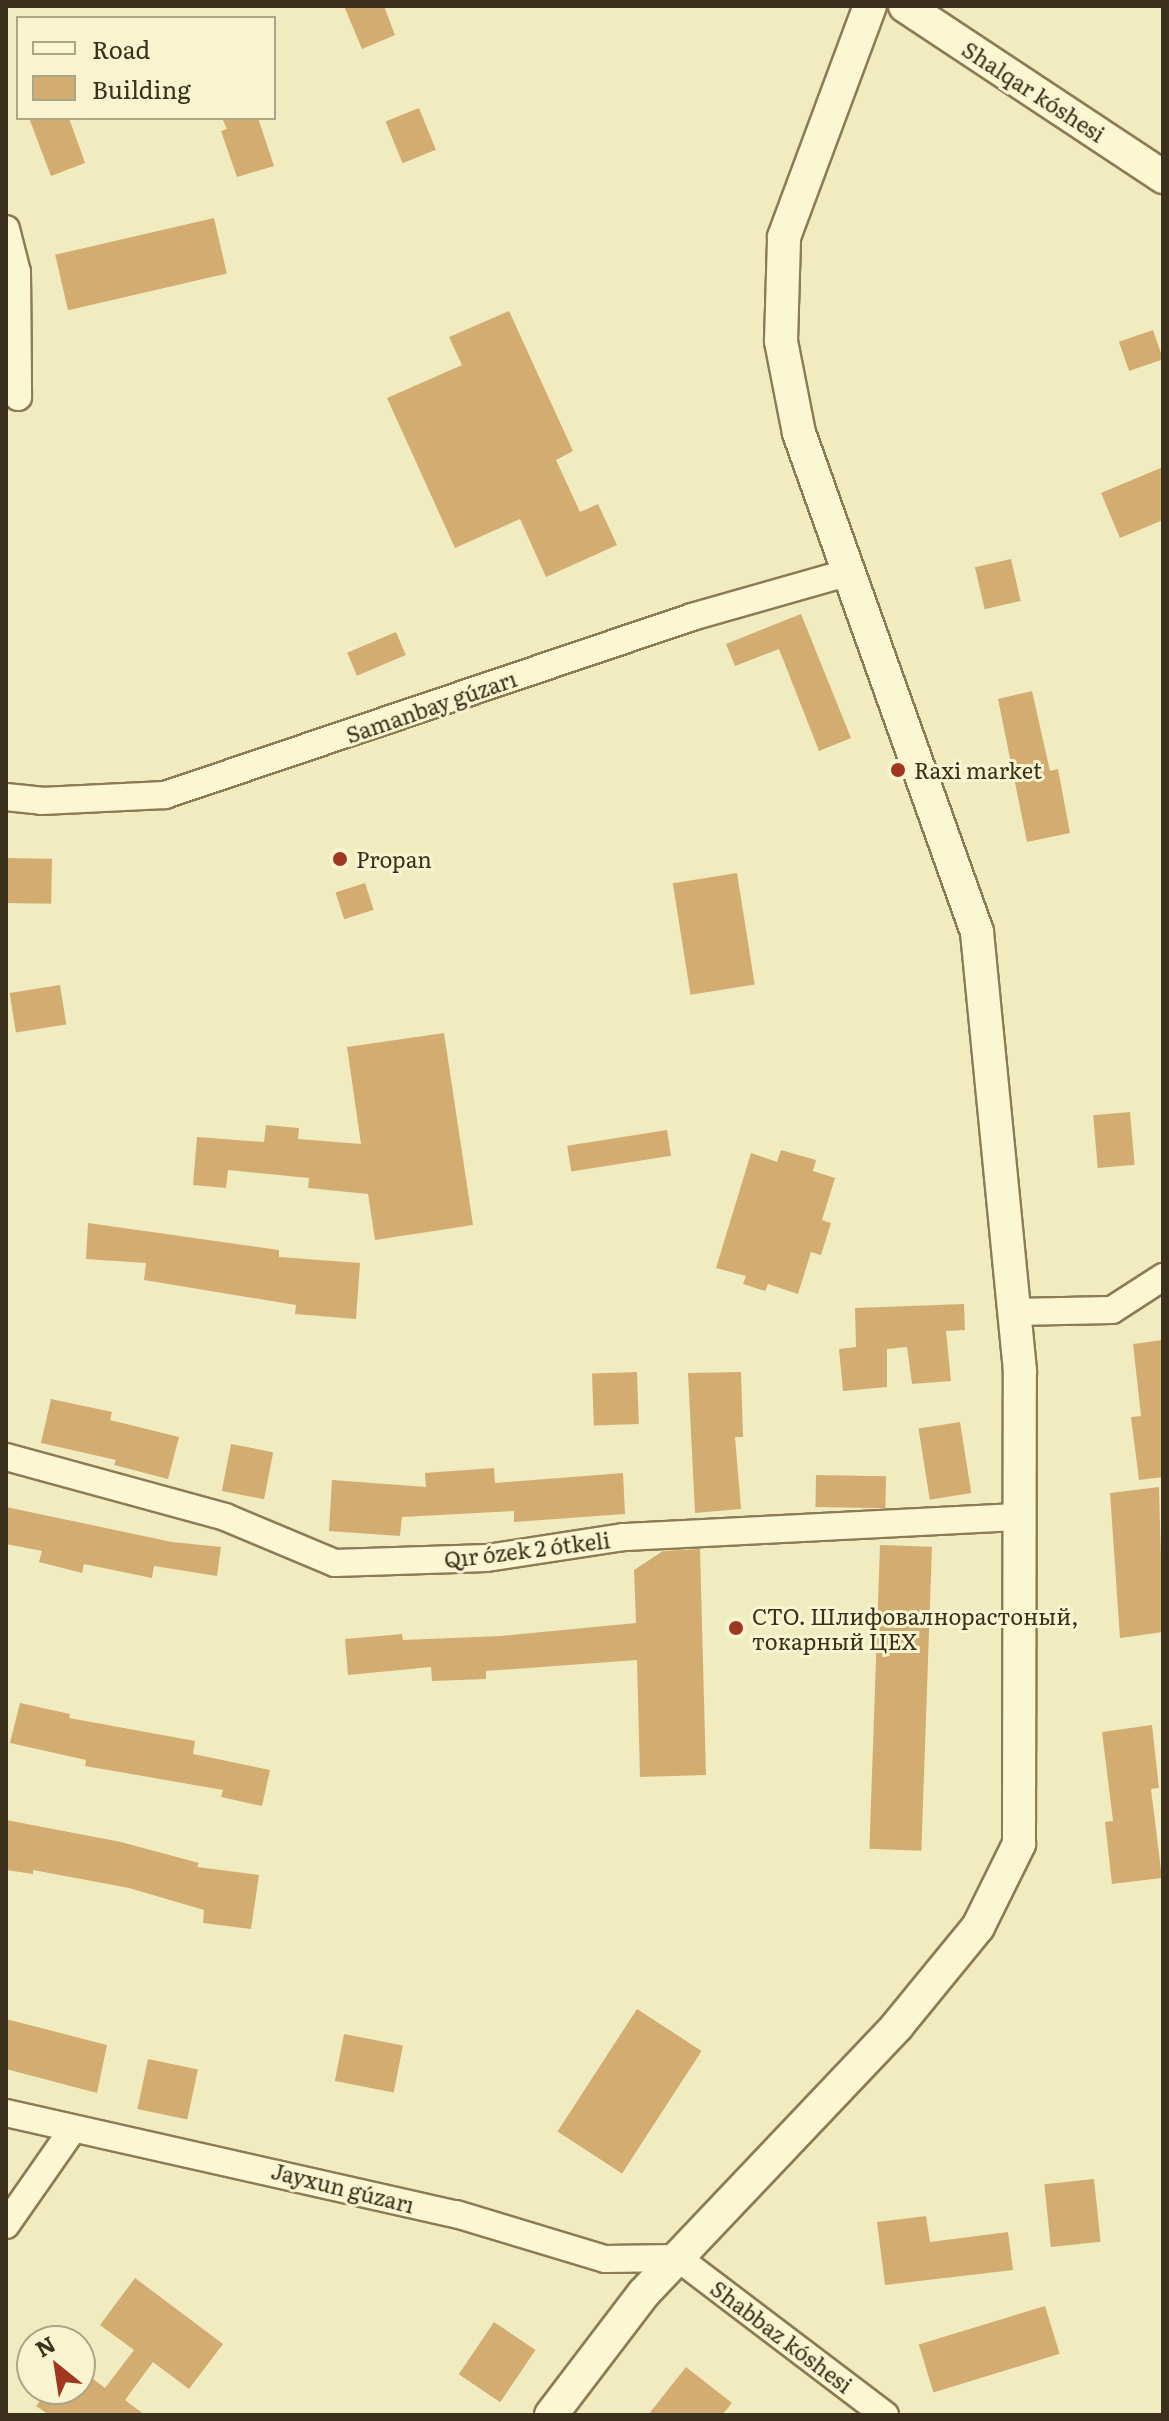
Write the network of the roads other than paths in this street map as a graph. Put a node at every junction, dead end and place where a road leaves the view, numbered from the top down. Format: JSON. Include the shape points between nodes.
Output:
{"nodes":[{"id":1,"x":870,"y":6,"type":"edge"},
{"id":2,"x":905,"y":6,"type":"edge"},
{"id":3,"x":1163,"y":177,"type":"edge"},
{"id":4,"x":6,"y":229,"type":"edge"},
{"id":5,"x":18,"y":397,"type":"dead end"},
{"id":6,"x":850,"y":572,"type":"junction"},
{"id":7,"x":6,"y":797,"type":"edge"},
{"id":8,"x":1163,"y":1277,"type":"edge"},
{"id":9,"x":1014,"y":1312,"type":"junction"},
{"id":10,"x":6,"y":1457,"type":"edge"},
{"id":11,"x":1018,"y":1517,"type":"junction"},
{"id":12,"x":6,"y":2113,"type":"edge"},
{"id":13,"x":73,"y":2129,"type":"junction"},
{"id":14,"x":6,"y":2225,"type":"edge"},
{"id":15,"x":678,"y":2258,"type":"junction"},
{"id":16,"x":551,"y":2415,"type":"edge"},
{"id":17,"x":885,"y":2415,"type":"edge"}],
"edges":[{"from":1,"to":6,"type":"street","via":[[784,237],[781,341],[799,433]]},
{"from":2,"to":3,"type":"street","name":"Shalqar kóshesi"},
{"from":4,"to":5,"type":"street","via":[[17,272]]},
{"from":6,"to":7,"type":"street","name":"Samanbay gúzarı","via":[[692,617],[165,795]]},
{"from":6,"to":9,"type":"street","via":[[977,932]]},
{"from":8,"to":9,"type":"street","via":[[1112,1310]]},
{"from":9,"to":11,"type":"street","via":[[1020,1371]]},
{"from":10,"to":11,"type":"street","name":"Qır ózek 2 ótkeli","via":[[225,1517],[335,1563],[487,1558],[624,1537]]},
{"from":11,"to":15,"type":"street","via":[[1019,1844],[978,1927],[897,2026]]},
{"from":12,"to":13,"type":"street","name":"Jayxun gúzarı"},
{"from":13,"to":14,"type":"street"},
{"from":13,"to":15,"type":"street","name":"Jayxun gúzarı","via":[[456,2214],[605,2259]]},
{"from":15,"to":16,"type":"street"},
{"from":15,"to":17,"type":"street","name":"Shabbaz kóshesi"}]}
